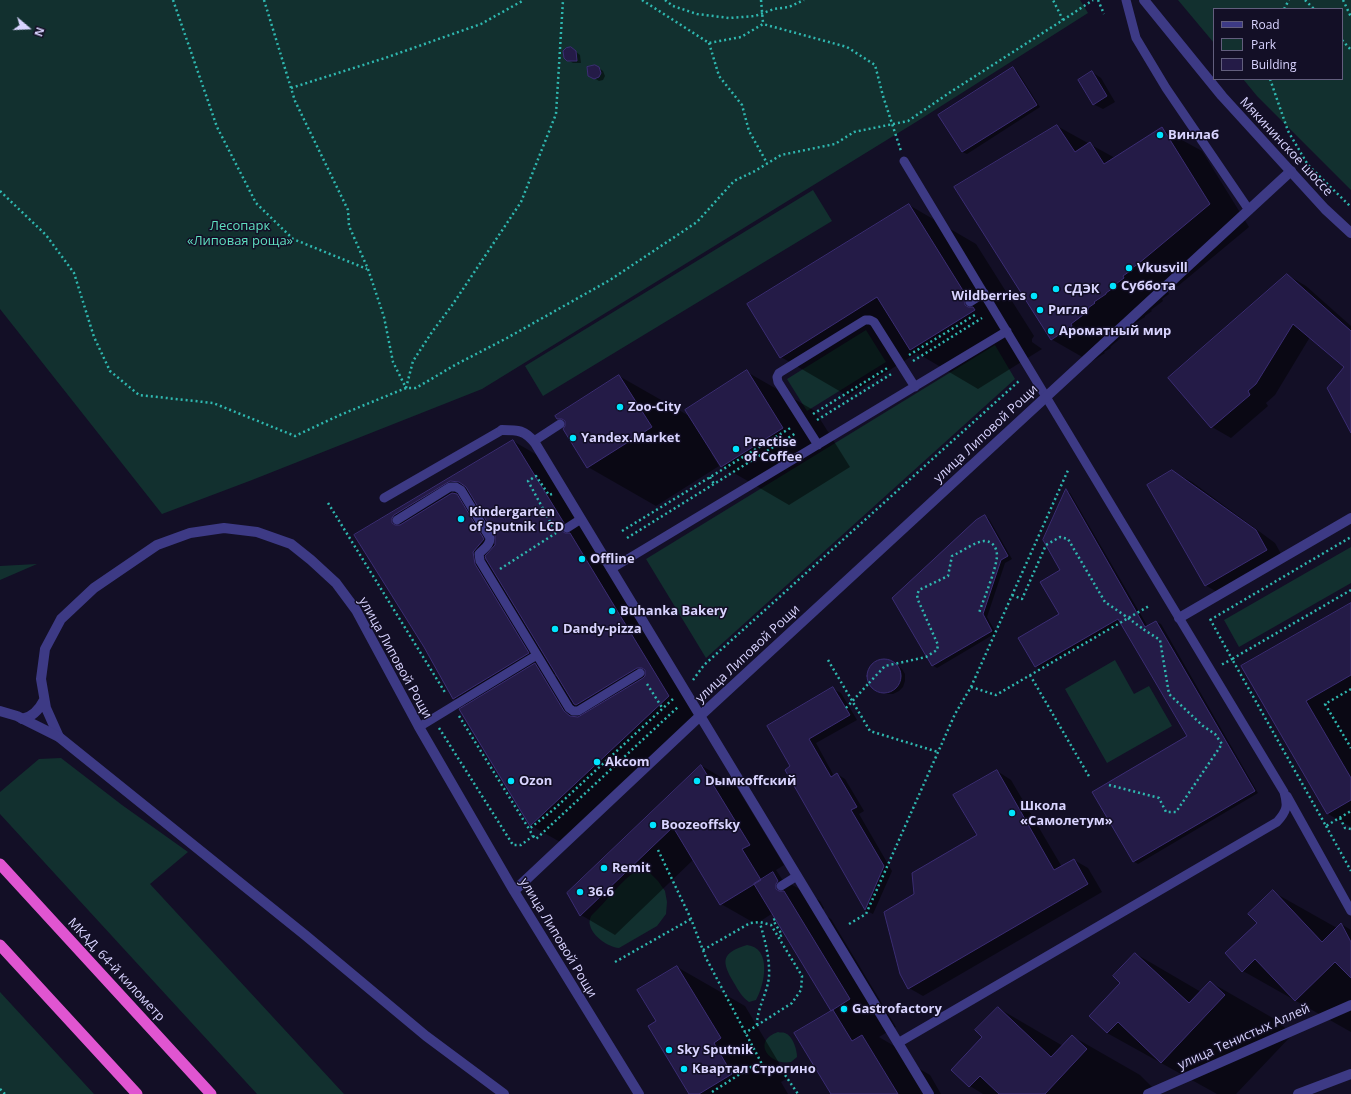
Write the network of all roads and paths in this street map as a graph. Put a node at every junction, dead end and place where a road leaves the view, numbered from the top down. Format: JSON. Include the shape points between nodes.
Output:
{"nodes":[{"id":1,"x":173,"y":0,"type":"edge"},
{"id":2,"x":264,"y":0,"type":"edge"},
{"id":3,"x":524,"y":0,"type":"edge"},
{"id":4,"x":563,"y":0,"type":"edge"},
{"id":5,"x":642,"y":0,"type":"edge"},
{"id":6,"x":664,"y":0,"type":"edge"},
{"id":7,"x":760,"y":0,"type":"edge"},
{"id":8,"x":804,"y":0,"type":"edge"},
{"id":9,"x":1053,"y":0,"type":"edge"},
{"id":10,"x":1093,"y":0,"type":"edge"},
{"id":11,"x":1098,"y":0,"type":"edge"},
{"id":12,"x":1126,"y":0,"type":"edge"},
{"id":13,"x":1144,"y":0,"type":"edge"},
{"id":14,"x":1305,"y":0,"type":"edge"},
{"id":15,"x":1343,"y":0,"type":"edge"},
{"id":16,"x":1313,"y":8,"type":"edge"},
{"id":17,"x":762,"y":13,"type":"junction"},
{"id":18,"x":1104,"y":14,"type":"dead end"},
{"id":19,"x":1351,"y":17,"type":"edge"},
{"id":20,"x":1063,"y":20,"type":"junction"},
{"id":21,"x":763,"y":24,"type":"junction"},
{"id":22,"x":1343,"y":41,"type":"edge"},
{"id":23,"x":709,"y":43,"type":"junction"},
{"id":24,"x":1351,"y":50,"type":"edge"},
{"id":25,"x":1270,"y":80,"type":"edge"},
{"id":26,"x":291,"y":88,"type":"junction"},
{"id":27,"x":892,"y":124,"type":"junction"},
{"id":28,"x":904,"y":161,"type":"joint"},
{"id":29,"x":767,"y":163,"type":"junction"},
{"id":30,"x":1291,"y":172,"type":"junction"},
{"id":31,"x":0,"y":191,"type":"edge"},
{"id":32,"x":1351,"y":207,"type":"edge"},
{"id":33,"x":1249,"y":210,"type":"junction"},
{"id":34,"x":1351,"y":233,"type":"edge"},
{"id":35,"x":368,"y":269,"type":"junction"},
{"id":36,"x":984,"y":293,"type":"junction"},
{"id":37,"x":970,"y":302,"type":"dead end"},
{"id":38,"x":1007,"y":331,"type":"junction"},
{"id":39,"x":1019,"y":381,"type":"dead end"},
{"id":40,"x":915,"y":387,"type":"junction"},
{"id":41,"x":406,"y":388,"type":"junction"},
{"id":42,"x":1046,"y":397,"type":"junction"},
{"id":43,"x":560,"y":424,"type":"dead end"},
{"id":44,"x":502,"y":430,"type":"joint"},
{"id":45,"x":534,"y":441,"type":"junction"},
{"id":46,"x":818,"y":445,"type":"junction"},
{"id":47,"x":1069,"y":468,"type":"dead end"},
{"id":48,"x":710,"y":477,"type":"dead end"},
{"id":49,"x":714,"y":484,"type":"dead end"},
{"id":50,"x":549,"y":495,"type":"dead end"},
{"id":51,"x":384,"y":498,"type":"dead end"},
{"id":52,"x":328,"y":503,"type":"dead end"},
{"id":53,"x":1351,"y":518,"type":"edge"},
{"id":54,"x":581,"y":519,"type":"junction"},
{"id":55,"x":397,"y":520,"type":"dead end"},
{"id":56,"x":567,"y":528,"type":"dead end"},
{"id":57,"x":1351,"y":537,"type":"edge"},
{"id":58,"x":612,"y":569,"type":"junction"},
{"id":59,"x":489,"y":576,"type":"junction"},
{"id":60,"x":1351,"y":590,"type":"edge"},
{"id":61,"x":1012,"y":595,"type":"junction"},
{"id":62,"x":1202,"y":605,"type":"junction"},
{"id":63,"x":1149,"y":606,"type":"dead end"},
{"id":64,"x":979,"y":613,"type":"dead end"},
{"id":65,"x":1179,"y":618,"type":"junction"},
{"id":66,"x":1210,"y":620,"type":"junction"},
{"id":67,"x":537,"y":655,"type":"junction"},
{"id":68,"x":1232,"y":659,"type":"junction"},
{"id":69,"x":828,"y":660,"type":"dead end"},
{"id":70,"x":1211,"y":670,"type":"junction"},
{"id":71,"x":640,"y":673,"type":"joint"},
{"id":72,"x":1030,"y":676,"type":"junction"},
{"id":73,"x":692,"y":682,"type":"dead end"},
{"id":74,"x":971,"y":687,"type":"junction"},
{"id":75,"x":1351,"y":689,"type":"edge"},
{"id":76,"x":446,"y":694,"type":"dead end"},
{"id":77,"x":674,"y":698,"type":"dead end"},
{"id":78,"x":44,"y":700,"type":"junction"},
{"id":79,"x":679,"y":706,"type":"dead end"},
{"id":80,"x":846,"y":708,"type":"dead end"},
{"id":81,"x":663,"y":709,"type":"junction"},
{"id":82,"x":0,"y":711,"type":"edge"},
{"id":83,"x":457,"y":712,"type":"dead end"},
{"id":84,"x":700,"y":716,"type":"junction"},
{"id":85,"x":22,"y":719,"type":"junction"},
{"id":86,"x":438,"y":726,"type":"dead end"},
{"id":87,"x":419,"y":727,"type":"junction"},
{"id":88,"x":60,"y":737,"type":"junction"},
{"id":89,"x":1351,"y":748,"type":"edge"},
{"id":90,"x":938,"y":752,"type":"junction"},
{"id":91,"x":1090,"y":778,"type":"dead end"},
{"id":92,"x":1109,"y":785,"type":"dead end"},
{"id":93,"x":1284,"y":792,"type":"junction"},
{"id":94,"x":1351,"y":812,"type":"edge"},
{"id":95,"x":1340,"y":818,"type":"junction"},
{"id":96,"x":1326,"y":826,"type":"junction"},
{"id":97,"x":529,"y":829,"type":"junction"},
{"id":98,"x":1351,"y":829,"type":"edge"},
{"id":99,"x":533,"y":836,"type":"junction"},
{"id":100,"x":658,"y":850,"type":"dead end"},
{"id":101,"x":0,"y":864,"type":"edge"},
{"id":102,"x":1351,"y":871,"type":"edge"},
{"id":103,"x":797,"y":876,"type":"junction"},
{"id":104,"x":781,"y":886,"type":"dead end"},
{"id":105,"x":514,"y":891,"type":"junction"},
{"id":106,"x":1351,"y":911,"type":"edge"},
{"id":107,"x":690,"y":919,"type":"junction"},
{"id":108,"x":775,"y":919,"type":"dead end"},
{"id":109,"x":760,"y":922,"type":"junction"},
{"id":110,"x":849,"y":924,"type":"dead end"},
{"id":111,"x":779,"y":937,"type":"junction"},
{"id":112,"x":0,"y":945,"type":"edge"},
{"id":113,"x":703,"y":950,"type":"junction"},
{"id":114,"x":615,"y":962,"type":"dead end"},
{"id":115,"x":1351,"y":1005,"type":"edge"},
{"id":116,"x":757,"y":1025,"type":"junction"},
{"id":117,"x":745,"y":1033,"type":"junction"},
{"id":118,"x":898,"y":1043,"type":"junction"},
{"id":119,"x":763,"y":1066,"type":"junction"},
{"id":120,"x":1351,"y":1074,"type":"edge"},
{"id":121,"x":0,"y":1089,"type":"edge"},
{"id":122,"x":636,"y":1092,"type":"edge"},
{"id":123,"x":712,"y":1092,"type":"dead end"},
{"id":124,"x":5,"y":1094,"type":"edge"},
{"id":125,"x":137,"y":1094,"type":"edge"},
{"id":126,"x":211,"y":1094,"type":"edge"},
{"id":127,"x":504,"y":1094,"type":"edge"},
{"id":128,"x":798,"y":1094,"type":"edge"},
{"id":129,"x":929,"y":1094,"type":"edge"},
{"id":130,"x":1148,"y":1094,"type":"edge"},
{"id":131,"x":1298,"y":1094,"type":"edge"}],
"edges":[{"from":1,"to":35,"type":"path","via":[[217,127],[256,203],[293,239]]},
{"from":2,"to":26,"type":"path"},
{"from":3,"to":26,"type":"path","via":[[481,24]]},
{"from":4,"to":41,"type":"path","via":[[556,114],[521,202],[413,361]]},
{"from":5,"to":23,"type":"path"},
{"from":6,"to":17,"type":"path","via":[[673,6],[707,16],[729,18]]},
{"from":7,"to":17,"type":"path"},
{"from":8,"to":17,"type":"path","via":[[789,7]]},
{"from":9,"to":20,"type":"path"},
{"from":10,"to":20,"type":"path"},
{"from":11,"to":18,"type":"path"},
{"from":12,"to":33,"type":"lane","via":[[1136,38],[1166,88]]},
{"from":13,"to":30,"type":"street","name":"Мякининское шоссе","via":[[1222,96]]},
{"from":14,"to":16,"type":"path"},
{"from":15,"to":19,"type":"path"},
{"from":17,"to":21,"type":"path"},
{"from":20,"to":27,"type":"path","via":[[908,121]]},
{"from":21,"to":23,"type":"path","via":[[741,37]]},
{"from":21,"to":27,"type":"path","via":[[847,47],[875,65]]},
{"from":22,"to":24,"type":"path"},
{"from":23,"to":29,"type":"path","via":[[718,76],[742,105],[749,131]]},
{"from":25,"to":32,"type":"path","via":[[1288,131],[1308,164]]},
{"from":26,"to":35,"type":"path","via":[[348,210],[349,226]]},
{"from":27,"to":28,"type":"path"},
{"from":27,"to":29,"type":"path","via":[[854,132],[835,144],[781,155]]},
{"from":28,"to":36,"type":"lane"},
{"from":29,"to":41,"type":"path","via":[[734,181],[698,222],[610,280],[416,388]]},
{"from":30,"to":33,"type":"street","name":"улица Липовой Рощи"},
{"from":30,"to":34,"type":"street","name":"Мякининское шоссе"},
{"from":31,"to":41,"type":"path","via":[[46,235],[74,273],[94,338],[110,371],[139,395],[213,403],[295,436]]},
{"from":33,"to":42,"type":"street","name":"улица Липовой Рощи"},
{"from":35,"to":41,"type":"path","via":[[384,317],[393,362]]},
{"from":36,"to":37,"type":"lane"},
{"from":36,"to":38,"type":"lane"},
{"from":38,"to":40,"type":"lane"},
{"from":38,"to":42,"type":"lane"},
{"from":39,"to":73,"type":"path","via":[[704,665]]},
{"from":40,"to":46,"type":"lane"},
{"from":40,"to":46,"type":"lane","via":[[874,322],[864,320],[779,373],[777,377]]},
{"from":42,"to":65,"type":"lane"},
{"from":42,"to":84,"type":"street","name":"улица Липовой Рощи"},
{"from":43,"to":45,"type":"lane"},
{"from":44,"to":45,"type":"street","name":"улица Липовой Рощи","via":[[516,430],[527,434]]},
{"from":44,"to":51,"type":"lane"},
{"from":45,"to":54,"type":"street","name":"улица Липовой Рощи"},
{"from":46,"to":58,"type":"lane"},
{"from":47,"to":61,"type":"path"},
{"from":48,"to":49,"type":"path"},
{"from":50,"to":59,"type":"path","via":[[536,476],[528,481],[557,533]]},
{"from":52,"to":76,"type":"path"},
{"from":53,"to":62,"type":"street"},
{"from":54,"to":56,"type":"lane"},
{"from":54,"to":58,"type":"street","name":"улица Липовой Рощи"},
{"from":55,"to":59,"type":"lane","via":[[450,487],[461,490],[490,538],[488,547],[479,554]]},
{"from":57,"to":66,"type":"path"},
{"from":58,"to":84,"type":"street","name":"улица Липовой Рощи"},
{"from":59,"to":67,"type":"lane"},
{"from":60,"to":68,"type":"path"},
{"from":61,"to":74,"type":"path"},
{"from":61,"to":92,"type":"path","bridge":true,"via":[[1022,599],[1046,545],[1060,537],[1068,539],[1105,602],[1160,640],[1169,694],[1215,734],[1222,744],[1176,812],[1166,812],[1159,798]]},
{"from":62,"to":65,"type":"street"},
{"from":62,"to":66,"type":"path"},
{"from":63,"to":72,"type":"path"},
{"from":64,"to":80,"type":"path","bridge":true,"via":[[997,558],[996,548],[988,541],[952,556],[948,576],[919,590],[918,600],[938,645],[937,650],[926,657],[885,666]]},
{"from":65,"to":70,"type":"lane"},
{"from":66,"to":68,"type":"path"},
{"from":67,"to":71,"type":"lane","via":[[573,711],[578,711]]},
{"from":67,"to":87,"type":"lane"},
{"from":68,"to":70,"type":"path"},
{"from":68,"to":96,"type":"path"},
{"from":69,"to":90,"type":"path","via":[[870,731]]},
{"from":70,"to":93,"type":"lane"},
{"from":71,"to":81,"type":"path"},
{"from":72,"to":74,"type":"path","via":[[996,695]]},
{"from":72,"to":91,"type":"path"},
{"from":74,"to":90,"type":"path","via":[[955,714]]},
{"from":75,"to":89,"type":"path","via":[[1325,704]]},
{"from":77,"to":81,"type":"path"},
{"from":78,"to":85,"type":"street","via":[[39,710]]},
{"from":78,"to":87,"type":"street","name":"улица Липовой Рощи","via":[[41,679],[45,650],[60,619],[94,588],[157,545],[190,533],[224,528],[257,532],[291,544],[336,583],[356,610]]},
{"from":78,"to":88,"type":"street","name":"улица Липовой Рощи"},
{"from":79,"to":99,"type":"path","via":[[536,839]]},
{"from":81,"to":97,"type":"path"},
{"from":82,"to":85,"type":"street"},
{"from":83,"to":97,"type":"path"},
{"from":84,"to":103,"type":"street","name":"улица Липовой Рощи"},
{"from":84,"to":105,"type":"street"},
{"from":85,"to":88,"type":"street"},
{"from":86,"to":99,"type":"path","via":[[513,845],[521,845]]},
{"from":87,"to":105,"type":"street","name":"улица Липовой Рощи"},
{"from":88,"to":127,"type":"street","via":[[426,1036]]},
{"from":90,"to":110,"type":"path","via":[[866,914]]},
{"from":93,"to":106,"type":"lane"},
{"from":93,"to":118,"type":"lane","via":[[1287,803],[1285,814],[1277,822]]},
{"from":94,"to":95,"type":"path"},
{"from":95,"to":96,"type":"path"},
{"from":95,"to":98,"type":"path","via":[[1345,828]]},
{"from":96,"to":102,"type":"path"},
{"from":97,"to":99,"type":"path"},
{"from":100,"to":107,"type":"path"},
{"from":101,"to":126,"type":"highway","name":"МКАД, 64-й километр"},
{"from":103,"to":104,"type":"lane"},
{"from":103,"to":118,"type":"street","name":"улица Липовой Рощи"},
{"from":105,"to":122,"type":"street","name":"улица Липовой Рощи"},
{"from":107,"to":113,"type":"path"},
{"from":107,"to":114,"type":"path"},
{"from":108,"to":111,"type":"path","via":[[773,920],[782,935]]},
{"from":109,"to":111,"type":"path","via":[[771,925]]},
{"from":109,"to":113,"type":"path","via":[[750,923]]},
{"from":109,"to":116,"type":"path","via":[[768,955],[769,978]]},
{"from":111,"to":116,"type":"path","via":[[802,976],[801,990],[792,1003]]},
{"from":112,"to":125,"type":"highway"},
{"from":113,"to":117,"type":"path"},
{"from":115,"to":130,"type":"street","name":"улица Тенистых Аллей"},
{"from":116,"to":117,"type":"path"},
{"from":117,"to":119,"type":"path"},
{"from":118,"to":129,"type":"street","name":"улица Липовой Рощи"},
{"from":119,"to":123,"type":"path","via":[[751,1068]]},
{"from":119,"to":128,"type":"path","via":[[783,1072]]},
{"from":120,"to":131,"type":"street"},
{"from":121,"to":124,"type":"path"}]}
